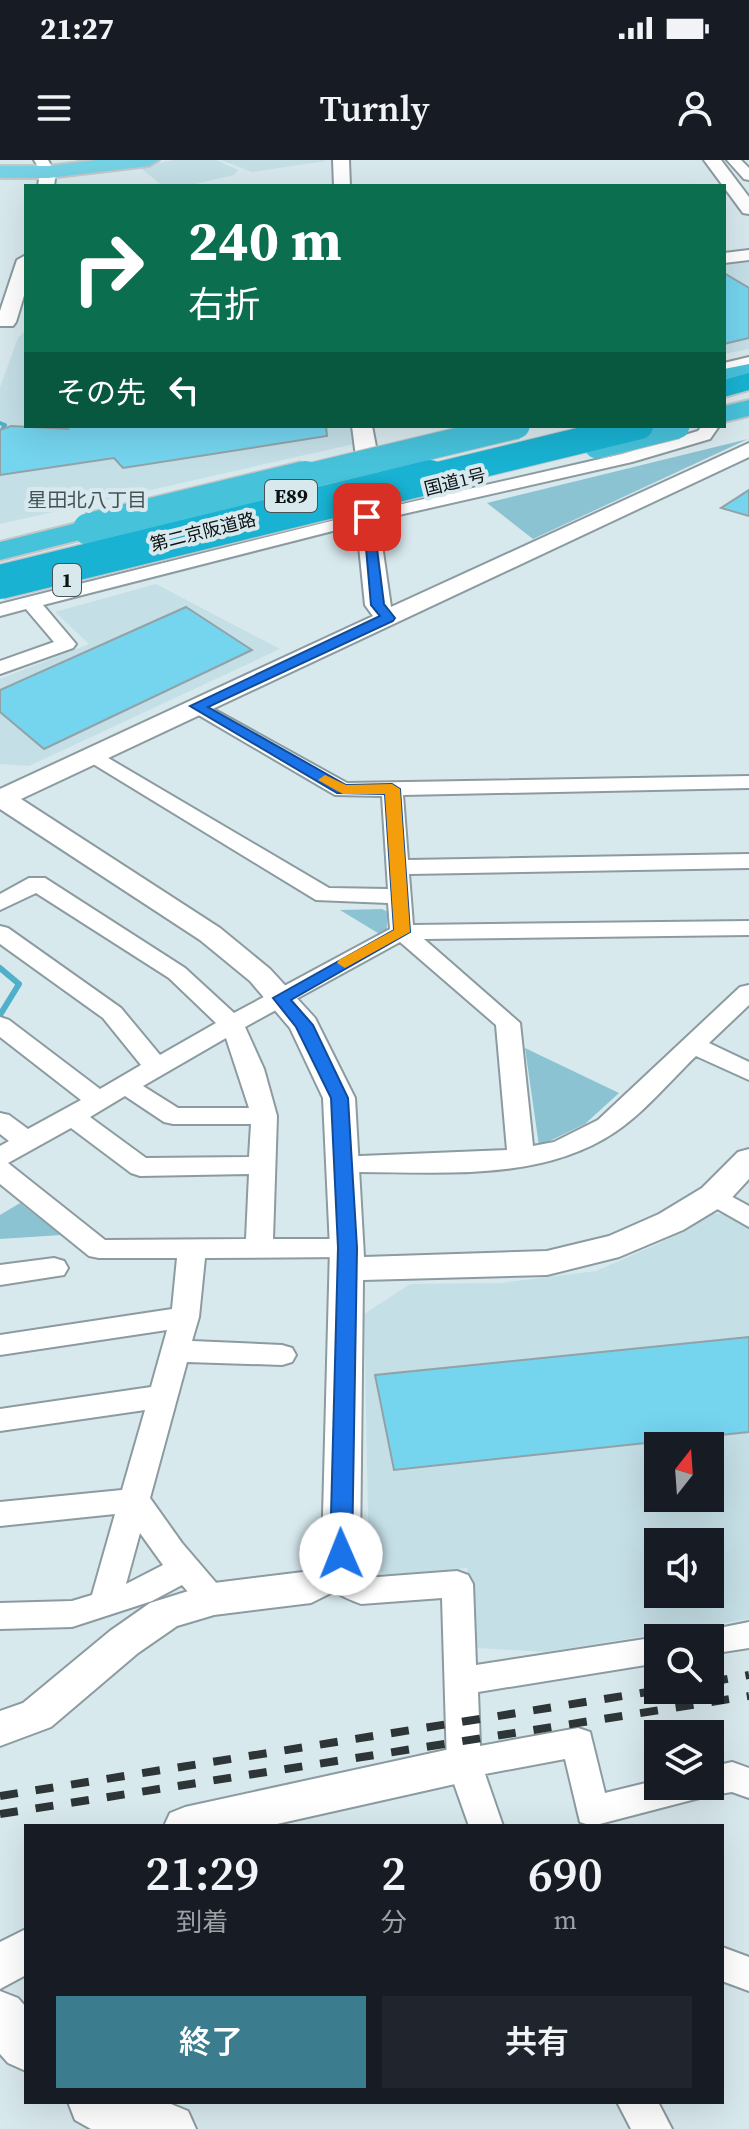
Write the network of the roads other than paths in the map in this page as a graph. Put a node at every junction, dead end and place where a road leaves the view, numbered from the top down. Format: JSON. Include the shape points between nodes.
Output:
{"nodes":[{"id":1,"x":149,"y":160,"type":"edge"},
{"id":2,"x":341,"y":160,"type":"edge"},
{"id":3,"x":712,"y":160,"type":"edge"},
{"id":4,"x":115,"y":163,"type":"edge"},
{"id":5,"x":0,"y":172,"type":"edge"},
{"id":6,"x":45,"y":173,"type":"edge"},
{"id":7,"x":342,"y":184,"type":"edge"},
{"id":8,"x":749,"y":209,"type":"edge"},
{"id":9,"x":749,"y":255,"type":"edge"},
{"id":10,"x":726,"y":258,"type":"edge"},
{"id":11,"x":24,"y":269,"type":"edge"},
{"id":12,"x":11,"y":327,"type":"edge"},
{"id":13,"x":749,"y":362,"type":"edge"},
{"id":14,"x":726,"y":368,"type":"edge"},
{"id":15,"x":749,"y":372,"type":"edge"},
{"id":16,"x":726,"y":377,"type":"edge"},
{"id":17,"x":749,"y":384,"type":"edge"},
{"id":18,"x":726,"y":390,"type":"edge"},
{"id":19,"x":749,"y":403,"type":"edge"},
{"id":20,"x":726,"y":406,"type":"edge"},
{"id":21,"x":726,"y":413,"type":"edge"},
{"id":22,"x":362,"y":428,"type":"edge"},
{"id":23,"x":479,"y":428,"type":"edge"},
{"id":24,"x":509,"y":428,"type":"edge"},
{"id":25,"x":575,"y":428,"type":"edge"},
{"id":26,"x":632,"y":428,"type":"edge"},
{"id":27,"x":669,"y":428,"type":"edge"},
{"id":28,"x":709,"y":428,"type":"edge"},
{"id":29,"x":749,"y":449,"type":"edge"},
{"id":30,"x":367,"y":457,"type":"junction"},
{"id":31,"x":367,"y":517,"type":"junction"},
{"id":32,"x":0,"y":542,"type":"edge"},
{"id":33,"x":0,"y":551,"type":"edge"},
{"id":34,"x":0,"y":567,"type":"edge"},
{"id":35,"x":0,"y":582,"type":"edge"},
{"id":36,"x":31,"y":595,"type":"junction"},
{"id":37,"x":0,"y":596,"type":"edge"},
{"id":38,"x":0,"y":610,"type":"edge"},
{"id":39,"x":388,"y":618,"type":"junction"},
{"id":40,"x":0,"y":668,"type":"edge"},
{"id":41,"x":197,"y":706,"type":"junction"},
{"id":42,"x":91,"y":756,"type":"junction"},
{"id":43,"x":749,"y":782,"type":"edge"},
{"id":44,"x":392,"y":789,"type":"junction"},
{"id":45,"x":1,"y":798,"type":"edge"},
{"id":46,"x":749,"y":861,"type":"edge"},
{"id":47,"x":397,"y":867,"type":"junction"},
{"id":48,"x":399,"y":896,"type":"junction"},
{"id":49,"x":0,"y":903,"type":"edge"},
{"id":50,"x":749,"y":928,"type":"edge"},
{"id":51,"x":402,"y":932,"type":"junction"},
{"id":52,"x":0,"y":933,"type":"edge"},
{"id":53,"x":749,"y":992,"type":"edge"},
{"id":54,"x":281,"y":998,"type":"junction"},
{"id":55,"x":232,"y":1024,"type":"junction"},
{"id":56,"x":0,"y":1025,"type":"edge"},
{"id":57,"x":693,"y":1045,"type":"junction"},
{"id":58,"x":157,"y":1068,"type":"junction"},
{"id":59,"x":749,"y":1072,"type":"edge"},
{"id":60,"x":126,"y":1086,"type":"junction"},
{"id":61,"x":99,"y":1101,"type":"junction"},
{"id":62,"x":72,"y":1116,"type":"junction"},
{"id":63,"x":264,"y":1116,"type":"junction"},
{"id":64,"x":0,"y":1121,"type":"edge"},
{"id":65,"x":28,"y":1142,"type":"junction"},
{"id":66,"x":0,"y":1157,"type":"edge"},
{"id":67,"x":521,"y":1158,"type":"junction"},
{"id":68,"x":749,"y":1160,"type":"edge"},
{"id":69,"x":345,"y":1163,"type":"junction"},
{"id":70,"x":263,"y":1165,"type":"junction"},
{"id":71,"x":0,"y":1170,"type":"edge"},
{"id":72,"x":714,"y":1196,"type":"junction"},
{"id":73,"x":749,"y":1218,"type":"edge"},
{"id":74,"x":259,"y":1247,"type":"junction"},
{"id":75,"x":192,"y":1248,"type":"junction"},
{"id":76,"x":347,"y":1259,"type":"junction"},
{"id":77,"x":54,"y":1268,"type":"dead end"},
{"id":78,"x":0,"y":1275,"type":"edge"},
{"id":79,"x":185,"y":1317,"type":"junction"},
{"id":80,"x":0,"y":1345,"type":"edge"},
{"id":81,"x":175,"y":1351,"type":"junction"},
{"id":82,"x":282,"y":1355,"type":"dead end"},
{"id":83,"x":163,"y":1396,"type":"junction"},
{"id":84,"x":0,"y":1420,"type":"edge"},
{"id":85,"x":134,"y":1500,"type":"junction"},
{"id":86,"x":0,"y":1514,"type":"edge"},
{"id":87,"x":186,"y":1567,"type":"junction"},
{"id":88,"x":333,"y":1574,"type":"junction"},
{"id":89,"x":214,"y":1599,"type":"junction"},
{"id":90,"x":105,"y":1604,"type":"junction"},
{"id":91,"x":0,"y":1616,"type":"edge"},
{"id":92,"x":749,"y":1635,"type":"edge"},
{"id":93,"x":724,"y":1639,"type":"edge"},
{"id":94,"x":644,"y":1652,"type":"edge"},
{"id":95,"x":463,"y":1681,"type":"junction"},
{"id":96,"x":0,"y":1729,"type":"edge"},
{"id":97,"x":464,"y":1764,"type":"junction"},
{"id":98,"x":724,"y":1779,"type":"edge"},
{"id":99,"x":749,"y":1783,"type":"edge"},
{"id":100,"x":650,"y":1800,"type":"edge"},
{"id":101,"x":593,"y":1818,"type":"edge"},
{"id":102,"x":194,"y":1824,"type":"edge"},
{"id":103,"x":485,"y":1824,"type":"edge"},
{"id":104,"x":24,"y":1950,"type":"edge"},
{"id":105,"x":724,"y":1965,"type":"edge"},
{"id":106,"x":0,"y":1968,"type":"edge"},
{"id":107,"x":749,"y":1974,"type":"edge"},
{"id":108,"x":0,"y":2015,"type":"edge"},
{"id":109,"x":24,"y":2044,"type":"edge"},
{"id":110,"x":96,"y":2104,"type":"edge"},
{"id":111,"x":637,"y":2104,"type":"edge"},
{"id":112,"x":169,"y":2129,"type":"edge"},
{"id":113,"x":653,"y":2129,"type":"edge"}],
"edges":[{"from":1,"to":4,"type":"main road"},
{"from":2,"to":7,"type":"street"},
{"from":3,"to":8,"type":"street"},
{"from":4,"to":6,"type":"main road"},
{"from":5,"to":6,"type":"main road"},
{"from":9,"to":10,"type":"street"},
{"from":11,"to":12,"type":"street"},
{"from":13,"to":14,"type":"street"},
{"from":15,"to":16,"type":"highway"},
{"from":17,"to":18,"type":"highway"},
{"from":19,"to":20,"type":"highway"},
{"from":19,"to":21,"type":"highway"},
{"from":22,"to":30,"type":"street"},
{"from":23,"to":30,"type":"street"},
{"from":24,"to":33,"type":"highway","name":"国道1号","number":"1","bridge":true},
{"from":25,"to":34,"type":"highway","name":"第二京阪道路","number":"E89"},
{"from":26,"to":35,"type":"highway","name":"第二京阪道路","number":"E89","bridge":true},
{"from":27,"to":36,"type":"highway","name":"国道1号","number":"1","bridge":true},
{"from":28,"to":31,"type":"street","via":[[704,435],[626,458]]},
{"from":29,"to":39,"type":"street"},
{"from":30,"to":32,"type":"street"},
{"from":31,"to":36,"type":"street","via":[[63,594]]},
{"from":31,"to":39,"type":"street","via":[[377,605]]},
{"from":36,"to":37,"type":"highway","name":"国道1号","number":"1"},
{"from":36,"to":38,"type":"street"},
{"from":36,"to":40,"type":"street","via":[[66,644]]},
{"from":39,"to":41,"type":"street"},
{"from":41,"to":42,"type":"street"},
{"from":41,"to":44,"type":"street","via":[[343,790]]},
{"from":42,"to":45,"type":"street"},
{"from":42,"to":48,"type":"street","via":[[324,895]]},
{"from":43,"to":44,"type":"street"},
{"from":44,"to":47,"type":"street"},
{"from":45,"to":54,"type":"street","via":[[210,934]]},
{"from":46,"to":47,"type":"street"},
{"from":47,"to":48,"type":"street"},
{"from":48,"to":51,"type":"street"},
{"from":49,"to":55,"type":"street","via":[[37,883],[177,973]]},
{"from":50,"to":51,"type":"street"},
{"from":51,"to":54,"type":"street"},
{"from":51,"to":67,"type":"street","via":[[508,1023]]},
{"from":52,"to":58,"type":"street","via":[[112,1013]]},
{"from":53,"to":57,"type":"street"},
{"from":54,"to":55,"type":"street"},
{"from":54,"to":69,"type":"street","via":[[304,1025],[339,1098]]},
{"from":55,"to":58,"type":"street"},
{"from":55,"to":63,"type":"street"},
{"from":56,"to":61,"type":"street"},
{"from":57,"to":59,"type":"street"},
{"from":57,"to":67,"type":"street","via":[[607,1126],[561,1149]]},
{"from":58,"to":60,"type":"street"},
{"from":60,"to":61,"type":"street"},
{"from":60,"to":63,"type":"street","via":[[173,1116]]},
{"from":61,"to":62,"type":"street"},
{"from":62,"to":65,"type":"street"},
{"from":62,"to":70,"type":"street","via":[[140,1167]]},
{"from":63,"to":70,"type":"street"},
{"from":64,"to":65,"type":"street"},
{"from":65,"to":66,"type":"street"},
{"from":67,"to":69,"type":"street"},
{"from":68,"to":72,"type":"street"},
{"from":69,"to":76,"type":"street"},
{"from":70,"to":74,"type":"street"},
{"from":71,"to":75,"type":"street","via":[[99,1249]]},
{"from":72,"to":73,"type":"street"},
{"from":72,"to":76,"type":"street","via":[[619,1245],[547,1263]]},
{"from":74,"to":75,"type":"street"},
{"from":74,"to":76,"type":"street"},
{"from":75,"to":79,"type":"street"},
{"from":76,"to":88,"type":"street","via":[[341,1554]]},
{"from":77,"to":78,"type":"street"},
{"from":79,"to":80,"type":"street"},
{"from":79,"to":81,"type":"street"},
{"from":81,"to":82,"type":"street"},
{"from":81,"to":83,"type":"street"},
{"from":83,"to":84,"type":"street"},
{"from":83,"to":85,"type":"street"},
{"from":85,"to":86,"type":"street"},
{"from":85,"to":87,"type":"street"},
{"from":85,"to":90,"type":"street"},
{"from":87,"to":89,"type":"street"},
{"from":87,"to":90,"type":"street","via":[[141,1592]]},
{"from":88,"to":89,"type":"street","via":[[311,1587]]},
{"from":88,"to":95,"type":"street","via":[[361,1591],[457,1584]]},
{"from":89,"to":96,"type":"street","via":[[164,1614],[37,1715]]},
{"from":90,"to":91,"type":"street","via":[[72,1614]]},
{"from":92,"to":93,"type":"street"},
{"from":94,"to":95,"type":"street"},
{"from":95,"to":97,"type":"street"},
{"from":97,"to":101,"type":"street","via":[[578,1742]]},
{"from":97,"to":102,"type":"street"},
{"from":97,"to":103,"type":"street"},
{"from":98,"to":99,"type":"street"},
{"from":100,"to":101,"type":"street"},
{"from":104,"to":106,"type":"street"},
{"from":105,"to":107,"type":"street"},
{"from":108,"to":109,"type":"main road"},
{"from":110,"to":112,"type":"main road"},
{"from":111,"to":113,"type":"street"}]}
